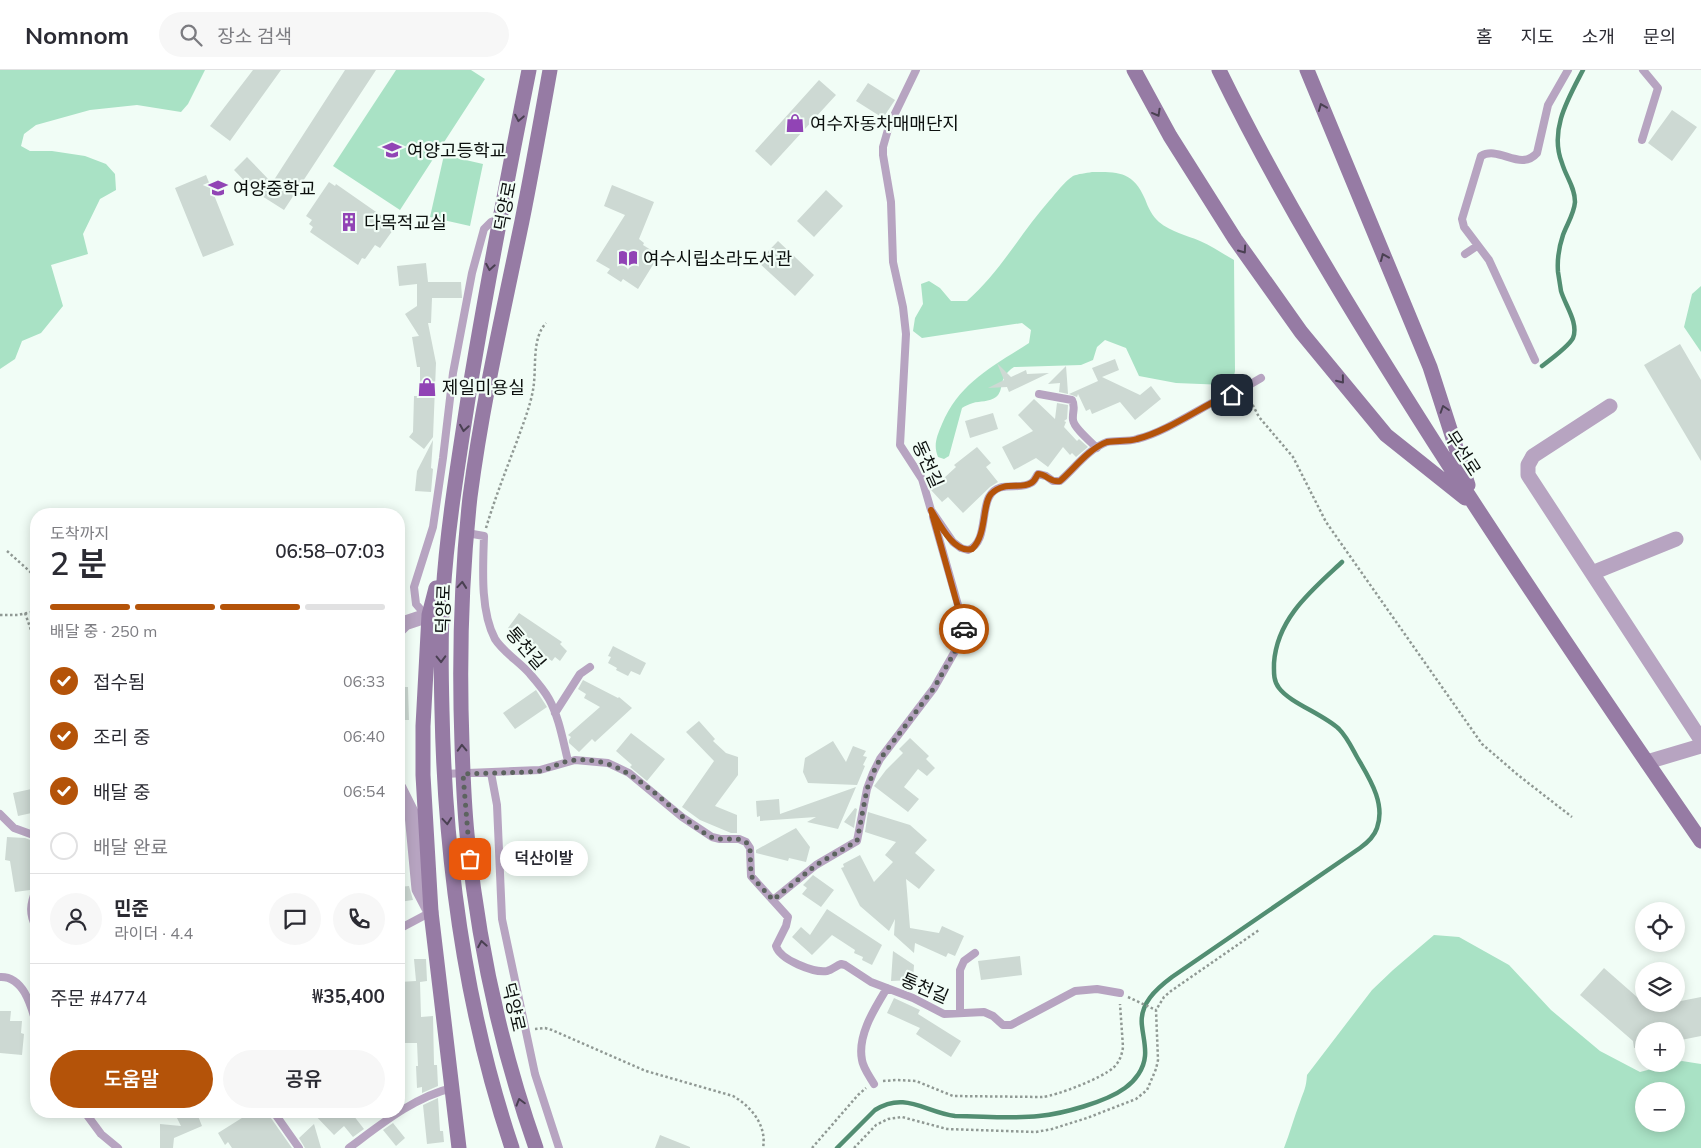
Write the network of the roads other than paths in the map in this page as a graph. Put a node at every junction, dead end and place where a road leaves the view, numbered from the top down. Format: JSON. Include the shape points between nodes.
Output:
{"nodes":[{"id":1,"x":529,"y":70,"type":"edge"},
{"id":2,"x":550,"y":70,"type":"edge"},
{"id":3,"x":916,"y":70,"type":"edge"},
{"id":4,"x":1134,"y":70,"type":"edge"},
{"id":5,"x":1220,"y":70,"type":"edge"},
{"id":6,"x":1307,"y":70,"type":"edge"},
{"id":7,"x":1568,"y":70,"type":"edge"},
{"id":8,"x":1643,"y":70,"type":"edge"},
{"id":9,"x":1642,"y":140,"type":"dead end"},
{"id":10,"x":499,"y":220,"type":"junction"},
{"id":11,"x":522,"y":221,"type":"junction"},
{"id":12,"x":1478,"y":246,"type":"junction"},
{"id":13,"x":1465,"y":254,"type":"dead end"},
{"id":14,"x":1535,"y":360,"type":"dead end"},
{"id":15,"x":1261,"y":378,"type":"dead end"},
{"id":16,"x":1039,"y":394,"type":"dead end"},
{"id":17,"x":1610,"y":406,"type":"dead end"},
{"id":18,"x":1097,"y":448,"type":"junction"},
{"id":19,"x":1474,"y":505,"type":"junction"},
{"id":20,"x":931,"y":510,"type":"junction"},
{"id":21,"x":467,"y":533,"type":"junction"},
{"id":22,"x":1676,"y":539,"type":"dead end"},
{"id":23,"x":1592,"y":574,"type":"junction"},
{"id":24,"x":436,"y":615,"type":"junction"},
{"id":25,"x":405,"y":623,"type":"edge"},
{"id":26,"x":590,"y":667,"type":"dead end"},
{"id":27,"x":555,"y":714,"type":"junction"},
{"id":28,"x":1701,"y":740,"type":"edge"},
{"id":29,"x":1701,"y":746,"type":"edge"},
{"id":30,"x":568,"y":761,"type":"junction"},
{"id":31,"x":1647,"y":762,"type":"junction"},
{"id":32,"x":491,"y":773,"type":"junction"},
{"id":33,"x":443,"y":774,"type":"junction"},
{"id":34,"x":463,"y":774,"type":"junction"},
{"id":35,"x":405,"y":800,"type":"edge"},
{"id":36,"x":0,"y":814,"type":"edge"},
{"id":37,"x":30,"y":834,"type":"edge"},
{"id":38,"x":1701,"y":840,"type":"edge"},
{"id":39,"x":773,"y":900,"type":"junction"},
{"id":40,"x":431,"y":912,"type":"junction"},
{"id":41,"x":405,"y":926,"type":"edge"},
{"id":42,"x":975,"y":953,"type":"dead end"},
{"id":43,"x":0,"y":977,"type":"edge"},
{"id":44,"x":887,"y":988,"type":"junction"},
{"id":45,"x":1123,"y":994,"type":"road end"},
{"id":46,"x":30,"y":1007,"type":"edge"},
{"id":47,"x":960,"y":1014,"type":"junction"},
{"id":48,"x":874,"y":1084,"type":"road end"},
{"id":49,"x":452,"y":1088,"type":"junction"},
{"id":50,"x":405,"y":1107,"type":"edge"},
{"id":51,"x":89,"y":1118,"type":"edge"},
{"id":52,"x":278,"y":1118,"type":"edge"},
{"id":53,"x":386,"y":1118,"type":"edge"},
{"id":54,"x":118,"y":1148,"type":"edge"},
{"id":55,"x":299,"y":1148,"type":"edge"},
{"id":56,"x":349,"y":1148,"type":"edge"},
{"id":57,"x":459,"y":1148,"type":"edge"},
{"id":58,"x":512,"y":1148,"type":"edge"},
{"id":59,"x":536,"y":1148,"type":"edge"},
{"id":60,"x":559,"y":1148,"type":"edge"}],
"edges":[{"from":1,"to":10,"type":"street","name":"덕양로","one_way":true},
{"from":2,"to":11,"type":"street","name":"덕양로"},
{"from":3,"to":20,"type":"lane","name":"동천길","via":[[889,126],[883,155],[892,202],[893,262],[906,334],[900,445],[918,471]]},
{"from":4,"to":19,"type":"street","one_way":true,"via":[[1170,136],[1235,239],[1302,332],[1386,435]]},
{"from":5,"to":19,"type":"street","name":"무선로","via":[[1272,172],[1368,339]]},
{"from":19,"to":6,"type":"street","one_way":true,"via":[[1430,367]]},
{"from":7,"to":12,"type":"lane","via":[[1548,106],[1539,149],[1534,156],[1520,161],[1489,154],[1481,156],[1462,219]]},
{"from":8,"to":9,"type":"lane","via":[[1658,88]]},
{"from":10,"to":11,"type":"street"},
{"from":10,"to":24,"type":"street","name":"덕양로","one_way":true},
{"from":10,"to":24,"type":"lane","name":"덕양로","via":[[491,222],[484,230],[472,274],[453,373],[433,527],[415,582],[416,604],[422,611]]},
{"from":11,"to":21,"type":"street","name":"덕양로","via":[[480,426]]},
{"from":12,"to":13,"type":"lane"},
{"from":12,"to":14,"type":"lane","via":[[1491,266]]},
{"from":15,"to":18,"type":"lane","name":"동천길","via":[[1142,438],[1109,442]]},
{"from":16,"to":18,"type":"lane","via":[[1072,400],[1075,425]]},
{"from":17,"to":23,"type":"street","via":[[1533,456],[1528,465],[1529,479]]},
{"from":18,"to":20,"type":"lane","name":"동천길","via":[[1060,481],[1053,481],[1041,473],[1030,484],[1007,486],[990,495],[978,542],[972,549],[964,550],[953,542]]},
{"from":19,"to":31,"type":"street","name":"무선로"},
{"from":20,"to":39,"type":"lane","via":[[964,626],[962,639],[934,688],[880,759],[867,789],[857,841],[816,865]]},
{"from":21,"to":27,"type":"lane","name":"통천길","via":[[484,536],[483,577],[492,632],[547,696]]},
{"from":34,"to":21,"type":"street","name":"덕양로","one_way":true,"via":[[460,638]]},
{"from":22,"to":23,"type":"street"},
{"from":23,"to":28,"type":"street"},
{"from":24,"to":25,"type":"street"},
{"from":24,"to":33,"type":"street","name":"덕양로","one_way":true,"via":[[441,643]]},
{"from":24,"to":40,"type":"street","name":"덕양로","via":[[423,746]]},
{"from":26,"to":27,"type":"lane","via":[[580,674]]},
{"from":27,"to":30,"type":"lane","name":"통천길"},
{"from":29,"to":31,"type":"street"},
{"from":30,"to":32,"type":"lane","name":"통천길","via":[[553,768]]},
{"from":30,"to":39,"type":"lane","name":"통천길","via":[[603,762],[614,766],[629,773],[708,835],[746,842],[750,848],[751,876]]},
{"from":31,"to":38,"type":"street","name":"무선로"},
{"from":32,"to":34,"type":"lane","name":"통천길"},
{"from":32,"to":60,"type":"lane","via":[[497,805],[502,919],[535,1074]]},
{"from":33,"to":34,"type":"lane","name":"통천길"},
{"from":33,"to":58,"type":"street","name":"덕양로","one_way":true,"via":[[460,930],[489,1070]]},
{"from":59,"to":34,"type":"street","name":"덕양로","one_way":true,"via":[[494,1009],[468,843]]},
{"from":35,"to":40,"type":"street","via":[[412,814],[419,889]]},
{"from":36,"to":37,"type":"lane","via":[[14,828]]},
{"from":39,"to":44,"type":"lane","name":"통천길","via":[[788,919],[776,946],[779,953],[801,966],[820,971],[845,965]]},
{"from":40,"to":41,"type":"lane"},
{"from":40,"to":49,"type":"street","name":"덕양로"},
{"from":42,"to":47,"type":"lane","via":[[964,961],[960,970]]},
{"from":43,"to":46,"type":"lane","via":[[23,989]]},
{"from":44,"to":47,"type":"lane","name":"통천길","via":[[944,1014]]},
{"from":44,"to":48,"type":"lane","via":[[870,1017],[862,1047],[862,1062]]},
{"from":45,"to":47,"type":"lane","name":"통천길","via":[[1097,989],[1075,991],[1011,1025],[1003,1025],[984,1012]]},
{"from":49,"to":50,"type":"lane"},
{"from":49,"to":57,"type":"street","name":"덕양로"},
{"from":51,"to":54,"type":"lane","via":[[101,1134]]},
{"from":52,"to":55,"type":"lane"},
{"from":53,"to":56,"type":"lane"}]}
